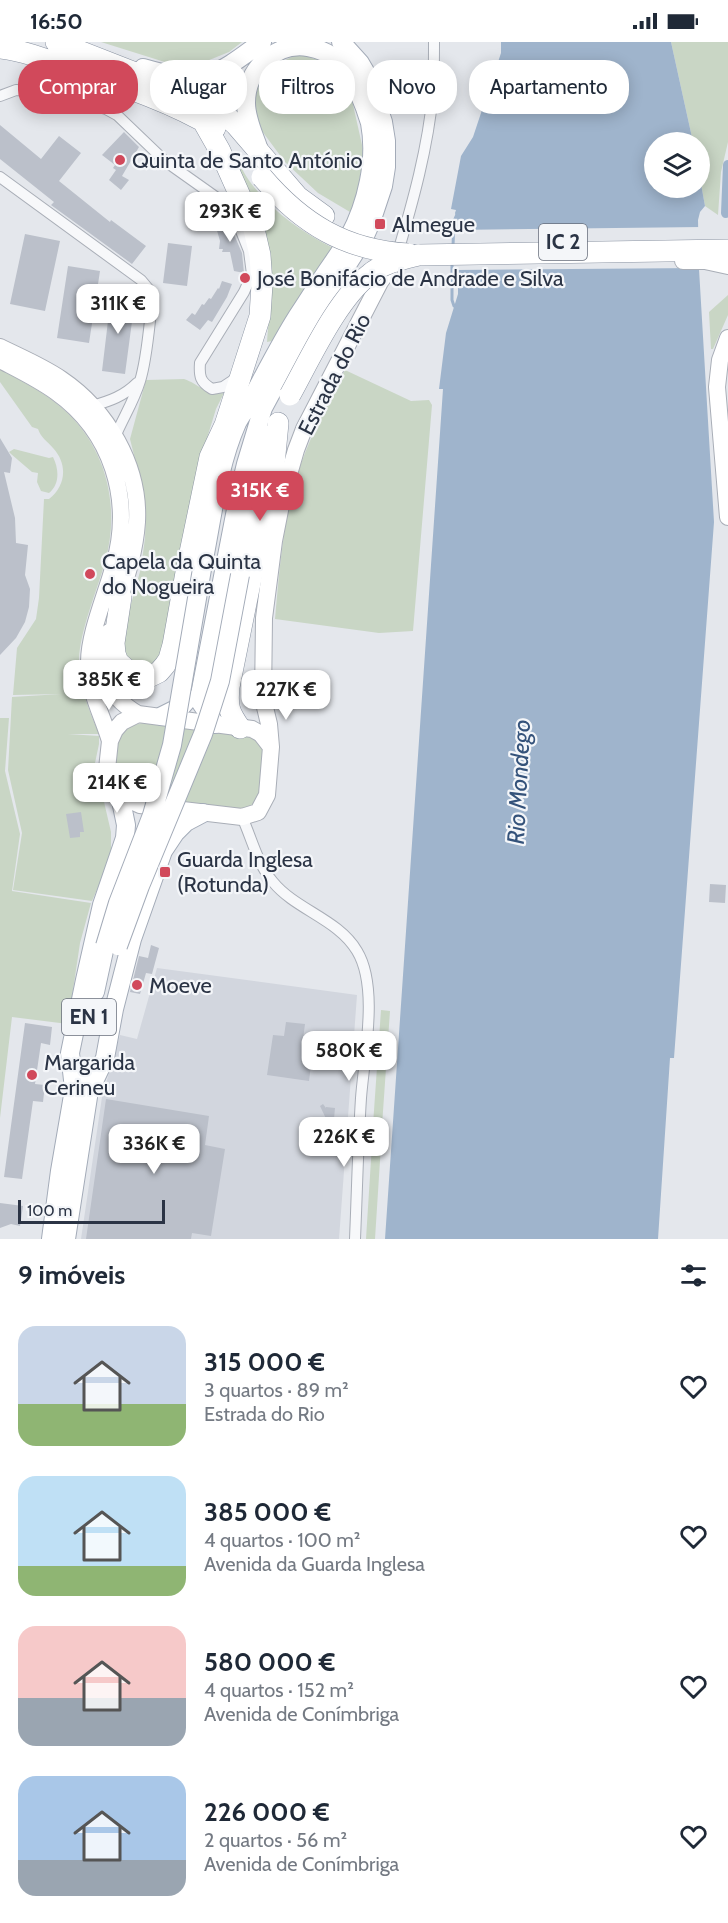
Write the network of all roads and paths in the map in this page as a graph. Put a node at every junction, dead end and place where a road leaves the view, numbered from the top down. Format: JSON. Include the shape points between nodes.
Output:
{"nodes":[{"id":1,"x":56,"y":42,"type":"edge"},
{"id":2,"x":262,"y":42,"type":"edge"},
{"id":3,"x":341,"y":42,"type":"edge"},
{"id":4,"x":434,"y":42,"type":"edge"},
{"id":5,"x":0,"y":48,"type":"edge"},
{"id":6,"x":106,"y":60,"type":"edge"},
{"id":7,"x":138,"y":68,"type":"edge"},
{"id":8,"x":138,"y":73,"type":"edge"},
{"id":9,"x":0,"y":96,"type":"edge"},
{"id":10,"x":203,"y":121,"type":"junction"},
{"id":11,"x":265,"y":167,"type":"junction"},
{"id":12,"x":0,"y":177,"type":"edge"},
{"id":13,"x":726,"y":256,"type":"edge"},
{"id":14,"x":406,"y":261,"type":"junction"},
{"id":15,"x":728,"y":338,"type":"edge"},
{"id":16,"x":0,"y":347,"type":"edge"},
{"id":17,"x":0,"y":360,"type":"edge"},
{"id":18,"x":241,"y":376,"type":"junction"},
{"id":19,"x":141,"y":378,"type":"junction"},
{"id":20,"x":283,"y":392,"type":"junction"},
{"id":21,"x":251,"y":401,"type":"junction"},
{"id":22,"x":92,"y":406,"type":"junction"},
{"id":23,"x":278,"y":423,"type":"junction"},
{"id":24,"x":225,"y":424,"type":"junction"},
{"id":25,"x":115,"y":437,"type":"junction"},
{"id":26,"x":261,"y":456,"type":"junction"},
{"id":27,"x":224,"y":459,"type":"junction"},
{"id":28,"x":728,"y":517,"type":"edge"},
{"id":29,"x":121,"y":597,"type":"junction"},
{"id":30,"x":263,"y":699,"type":"junction"},
{"id":31,"x":138,"y":714,"type":"junction"},
{"id":32,"x":162,"y":716,"type":"junction"},
{"id":33,"x":215,"y":724,"type":"junction"},
{"id":34,"x":244,"y":728,"type":"junction"},
{"id":35,"x":110,"y":741,"type":"junction"},
{"id":36,"x":271,"y":747,"type":"junction"},
{"id":37,"x":120,"y":796,"type":"junction"},
{"id":38,"x":203,"y":813,"type":"junction"},
{"id":39,"x":250,"y":814,"type":"junction"},
{"id":40,"x":252,"y":839,"type":"junction"},
{"id":41,"x":112,"y":946,"type":"junction"},
{"id":42,"x":81,"y":1091,"type":"junction"},
{"id":43,"x":51,"y":1239,"type":"edge"},
{"id":44,"x":66,"y":1239,"type":"edge"},
{"id":45,"x":355,"y":1239,"type":"edge"}],
"edges":[{"from":1,"to":6,"type":"highway","number":"IC 2"},
{"from":2,"to":7,"type":"main road","via":[[208,76],[170,75]]},
{"from":3,"to":20,"type":"main road","via":[[360,63],[375,97],[386,141],[386,167],[375,212],[363,240],[305,330]]},
{"from":4,"to":14,"type":"street","name":"Estrada do Rio","via":[[432,94]]},
{"from":5,"to":10,"type":"highway","number":"IC 2","via":[[18,50],[113,83]]},
{"from":8,"to":11,"type":"highway","number":"IC 2","via":[[223,113]]},
{"from":9,"to":18,"type":"street","via":[[27,91],[28,100],[36,103],[43,99],[44,90],[106,109],[165,161],[227,205],[249,251],[252,274],[200,363],[199,375],[212,389]]},
{"from":10,"to":11,"type":"highway","number":"IC 2","via":[[227,135],[250,160]]},
{"from":10,"to":18,"type":"highway","via":[[245,205],[260,255],[260,316]]},
{"from":11,"to":13,"type":"highway","number":"IC 2","via":[[324,216],[356,231],[390,240]]},
{"from":11,"to":14,"type":"highway","number":"IC 2","bridge":true,"via":[[289,206],[317,227],[334,237]]},
{"from":11,"to":21,"type":"main road","via":[[246,105],[250,81],[271,55],[293,46],[333,56],[358,90],[369,122],[372,163],[367,189],[350,237],[268,365]]},
{"from":12,"to":19,"type":"street","via":[[141,280],[151,292]]},
{"from":13,"to":14,"type":"highway","number":"IC 2"},
{"from":13,"to":14,"type":"main road","via":[[700,261]]},
{"from":14,"to":20,"type":"highway","bridge":true,"via":[[395,261],[371,273],[354,290]]},
{"from":14,"to":30,"type":"main road","name":"Estrada do Rio","via":[[380,282],[296,450],[274,541],[264,618]]},
{"from":15,"to":28,"type":"main road","via":[[717,387]]},
{"from":16,"to":22,"type":"main road","via":[[63,380]]},
{"from":17,"to":35,"type":"main road","via":[[40,381],[77,410],[102,441],[116,474],[119,541],[89,659],[92,691]]},
{"from":18,"to":24,"type":"highway"},
{"from":19,"to":22,"type":"street","via":[[128,392]]},
{"from":19,"to":25,"type":"street"},
{"from":20,"to":23,"type":"highway"},
{"from":20,"to":26,"type":"main road","via":[[265,428]]},
{"from":20,"to":33,"type":"main road","via":[[263,408],[246,464],[199,699]]},
{"from":21,"to":27,"type":"main road"},
{"from":21,"to":32,"type":"main road","via":[[191,693],[183,706]]},
{"from":22,"to":25,"type":"main road"},
{"from":23,"to":26,"type":"highway"},
{"from":23,"to":34,"type":"highway","via":[[274,465],[229,687],[227,705],[231,716]]},
{"from":24,"to":27,"type":"highway"},
{"from":24,"to":29,"type":"highway","via":[[210,457],[169,659],[151,676],[132,674],[118,662],[114,643]]},
{"from":25,"to":29,"type":"main road","via":[[131,476],[137,520]]},
{"from":26,"to":41,"type":"main road","bridge":true,"via":[[220,681],[203,734]]},
{"from":27,"to":41,"type":"main road","bridge":true,"via":[[172,745],[152,815],[118,903]]},
{"from":29,"to":31,"type":"main road","via":[[108,636],[104,667],[111,692]]},
{"from":30,"to":34,"type":"main road","name":"Estrada do Rio","via":[[261,710]]},
{"from":30,"to":36,"type":"main road","name":"Estrada do Rio"},
{"from":31,"to":32,"type":"main road"},
{"from":31,"to":35,"type":"main road","via":[[122,722]]},
{"from":32,"to":33,"type":"main road"},
{"from":33,"to":34,"type":"main road"},
{"from":34,"to":36,"type":"main road","via":[[261,734]]},
{"from":35,"to":37,"type":"main road","via":[[109,782]]},
{"from":36,"to":39,"type":"main road","name":"Estrada do Rio","via":[[267,795]]},
{"from":37,"to":38,"type":"main road","via":[[140,805]]},
{"from":37,"to":42,"type":"main road","via":[[125,838],[102,905],[70,1053]]},
{"from":38,"to":39,"type":"main road"},
{"from":38,"to":42,"type":"main road","via":[[186,822],[163,851],[132,939],[105,1058]]},
{"from":39,"to":40,"type":"street"},
{"from":39,"to":40,"type":"street"},
{"from":40,"to":45,"type":"street","via":[[257,858],[273,883],[342,933],[357,951],[368,979]]},
{"from":41,"to":42,"type":"main road","number":"EN 1","via":[[98,1037]]},
{"from":42,"to":43,"type":"main road","number":"EN 1","via":[[60,1171]]},
{"from":42,"to":44,"type":"main road","number":"EN 1"}]}
